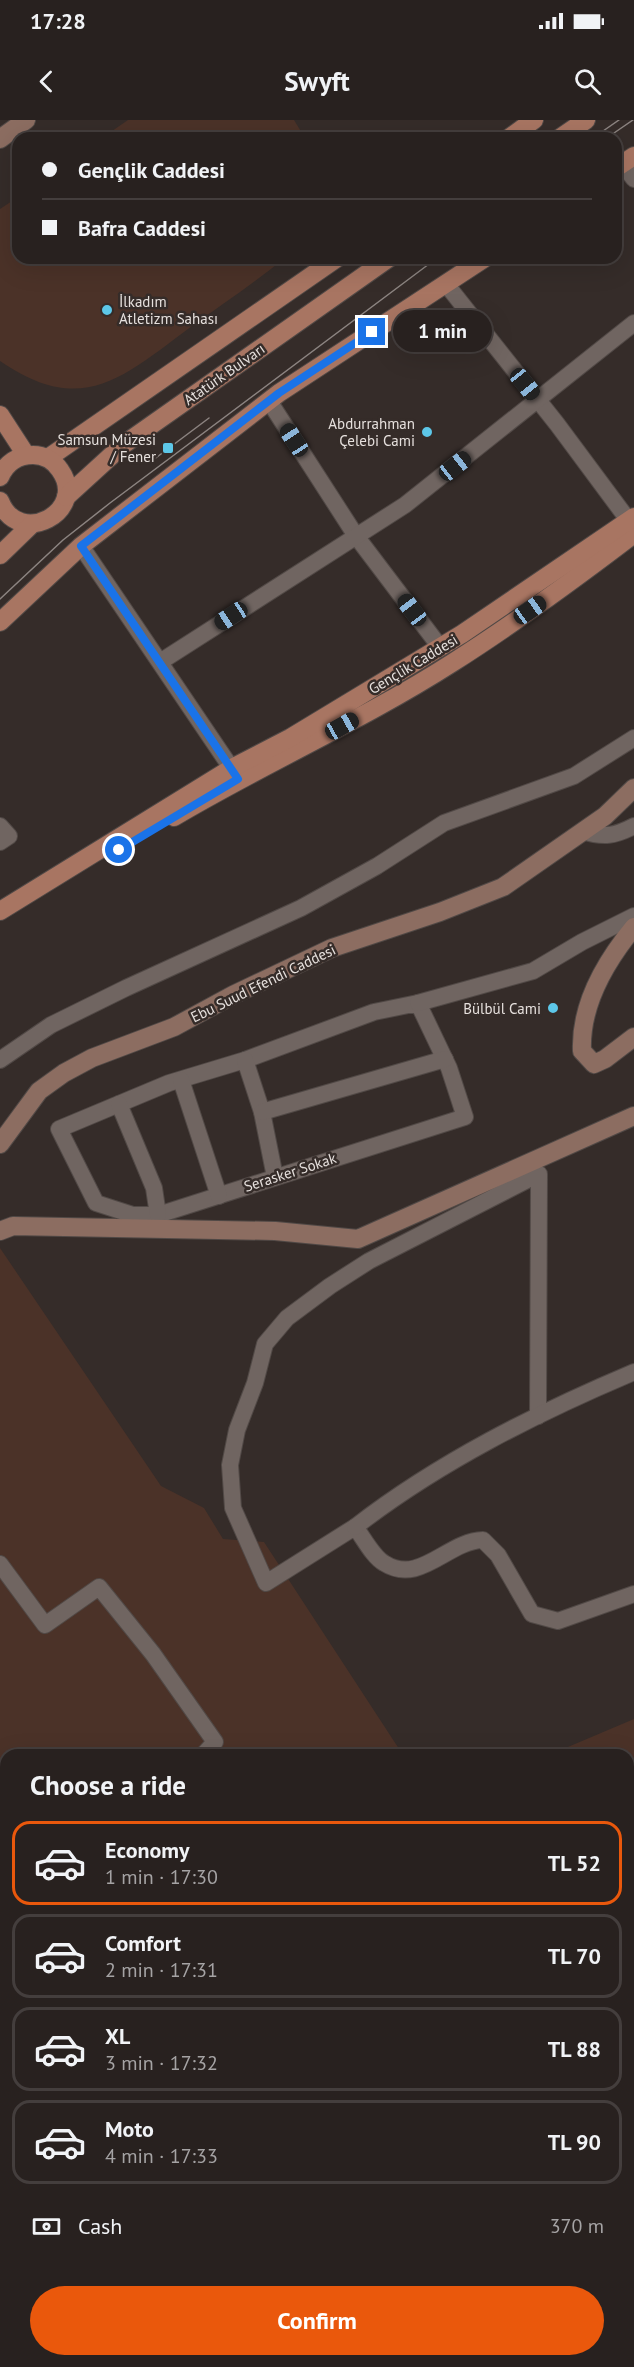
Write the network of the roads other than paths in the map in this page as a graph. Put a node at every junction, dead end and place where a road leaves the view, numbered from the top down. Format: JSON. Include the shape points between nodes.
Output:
{"nodes":[{"id":1,"x":26,"y":120,"type":"edge"},
{"id":2,"x":534,"y":120,"type":"edge"},
{"id":3,"x":586,"y":120,"type":"edge"},
{"id":4,"x":517,"y":132,"type":"edge"},
{"id":5,"x":569,"y":132,"type":"edge"},
{"id":6,"x":0,"y":139,"type":"edge"},
{"id":7,"x":624,"y":163,"type":"edge"},
{"id":8,"x":634,"y":179,"type":"edge"},
{"id":9,"x":328,"y":264,"type":"edge"},
{"id":10,"x":381,"y":264,"type":"edge"},
{"id":11,"x":476,"y":264,"type":"edge"},
{"id":12,"x":446,"y":284,"type":"junction"},
{"id":13,"x":634,"y":323,"type":"edge"},
{"id":14,"x":538,"y":400,"type":"junction"},
{"id":15,"x":269,"y":401,"type":"junction"},
{"id":16,"x":0,"y":415,"type":"edge"},
{"id":17,"x":26,"y":455,"type":"junction"},
{"id":18,"x":48,"y":458,"type":"junction"},
{"id":19,"x":2,"y":465,"type":"edge"},
{"id":20,"x":66,"y":497,"type":"junction"},
{"id":21,"x":0,"y":501,"type":"edge"},
{"id":22,"x":32,"y":524,"type":"junction"},
{"id":23,"x":632,"y":524,"type":"edge"},
{"id":24,"x":356,"y":536,"type":"junction"},
{"id":25,"x":81,"y":546,"type":"junction"},
{"id":26,"x":0,"y":555,"type":"edge"},
{"id":27,"x":0,"y":622,"type":"edge"},
{"id":28,"x":440,"y":647,"type":"junction"},
{"id":29,"x":160,"y":662,"type":"junction"},
{"id":30,"x":634,"y":738,"type":"edge"},
{"id":31,"x":235,"y":773,"type":"junction"},
{"id":32,"x":634,"y":788,"type":"edge"},
{"id":33,"x":0,"y":826,"type":"edge"},
{"id":34,"x":634,"y":826,"type":"edge"},
{"id":35,"x":583,"y":831,"type":"junction"},
{"id":36,"x":0,"y":842,"type":"edge"},
{"id":37,"x":0,"y":911,"type":"edge"},
{"id":38,"x":634,"y":916,"type":"edge"},
{"id":39,"x":0,"y":921,"type":"edge"},
{"id":40,"x":634,"y":927,"type":"edge"},
{"id":41,"x":417,"y":1003,"type":"junction"},
{"id":42,"x":634,"y":1037,"type":"edge"},
{"id":43,"x":445,"y":1059,"type":"junction"},
{"id":44,"x":0,"y":1060,"type":"edge"},
{"id":45,"x":245,"y":1060,"type":"junction"},
{"id":46,"x":181,"y":1080,"type":"junction"},
{"id":47,"x":119,"y":1104,"type":"junction"},
{"id":48,"x":262,"y":1112,"type":"junction"},
{"id":49,"x":634,"y":1116,"type":"edge"},
{"id":50,"x":0,"y":1144,"type":"edge"},
{"id":51,"x":274,"y":1177,"type":"junction"},
{"id":52,"x":219,"y":1196,"type":"junction"},
{"id":53,"x":158,"y":1215,"type":"junction"},
{"id":54,"x":0,"y":1231,"type":"edge"},
{"id":55,"x":634,"y":1372,"type":"edge"},
{"id":56,"x":538,"y":1416,"type":"junction"},
{"id":57,"x":356,"y":1527,"type":"junction"},
{"id":58,"x":0,"y":1564,"type":"edge"},
{"id":59,"x":634,"y":1594,"type":"edge"},
{"id":60,"x":208,"y":1749,"type":"edge"}],
"edges":[{"from":1,"to":6,"type":"street"},
{"from":2,"to":4,"type":"main road"},
{"from":3,"to":5,"type":"main road"},
{"from":7,"to":8,"type":"street"},
{"from":9,"to":18,"type":"main road","name":"Atatürk Bulvarı"},
{"from":10,"to":20,"type":"main road","name":"Atatürk Bulvarı","via":[[123,446]]},
{"from":11,"to":12,"type":"main road"},
{"from":12,"to":14,"type":"street"},
{"from":12,"to":15,"type":"main road"},
{"from":13,"to":14,"type":"street"},
{"from":14,"to":23,"type":"street"},
{"from":14,"to":24,"type":"street","via":[[405,505]]},
{"from":15,"to":24,"type":"street"},
{"from":15,"to":25,"type":"main road"},
{"from":16,"to":17,"type":"main road"},
{"from":17,"to":18,"type":"main road"},
{"from":17,"to":19,"type":"main road"},
{"from":18,"to":20,"type":"main road","via":[[64,475]]},
{"from":20,"to":22,"type":"main road","name":"Atatürk Bulvarı","via":[[54,517]]},
{"from":21,"to":22,"type":"main road","via":[[10,516]]},
{"from":22,"to":26,"type":"main road","name":"Atatürk Bulvarı"},
{"from":23,"to":28,"type":"main road","name":"Gençlik Caddesi"},
{"from":23,"to":31,"type":"main road","name":"Gençlik Caddesi","via":[[570,582],[451,664],[342,726]]},
{"from":24,"to":28,"type":"street"},
{"from":24,"to":29,"type":"street"},
{"from":25,"to":27,"type":"main road"},
{"from":25,"to":29,"type":"street"},
{"from":28,"to":31,"type":"main road","name":"Gençlik Caddesi"},
{"from":29,"to":31,"type":"street"},
{"from":30,"to":44,"type":"street","via":[[574,776],[444,823],[301,908],[51,1025]]},
{"from":31,"to":37,"type":"main road","name":"Gençlik Caddesi"},
{"from":31,"to":39,"type":"main road","name":"Gençlik Caddesi"},
{"from":32,"to":35,"type":"street","name":"Ebu Suud Efendi Caddesi"},
{"from":33,"to":36,"type":"street","via":[[9,836]]},
{"from":34,"to":35,"type":"street","via":[[616,835],[600,837]]},
{"from":35,"to":50,"type":"street","name":"Ebu Suud Efendi Caddesi","via":[[503,887],[332,948],[174,1027],[73,1068],[39,1091]]},
{"from":38,"to":41,"type":"street","via":[[533,971]]},
{"from":40,"to":42,"type":"street","via":[[614,951],[595,987],[581,1037],[585,1056],[594,1064]]},
{"from":41,"to":43,"type":"street"},
{"from":41,"to":45,"type":"street","via":[[374,1012]]},
{"from":43,"to":48,"type":"street"},
{"from":43,"to":51,"type":"street","name":"Serasker Sokak","via":[[465,1117]]},
{"from":45,"to":46,"type":"street"},
{"from":45,"to":48,"type":"street"},
{"from":46,"to":47,"type":"street"},
{"from":46,"to":52,"type":"street"},
{"from":47,"to":53,"type":"street","via":[[154,1188]]},
{"from":47,"to":53,"type":"street","name":"Serasker Sokak","via":[[59,1129],[96,1203],[133,1215]]},
{"from":48,"to":51,"type":"street"},
{"from":49,"to":54,"type":"street","via":[[358,1239],[137,1228],[13,1226]]},
{"from":51,"to":52,"type":"street","name":"Serasker Sokak"},
{"from":52,"to":53,"type":"street","name":"Serasker Sokak"},
{"from":55,"to":56,"type":"street"},
{"from":56,"to":57,"type":"street","via":[[392,1498]]},
{"from":56,"to":57,"type":"street","via":[[539,1174],[369,1261],[287,1318],[265,1344],[237,1430],[230,1465],[233,1508],[266,1583]]},
{"from":57,"to":59,"type":"street","via":[[383,1563],[402,1570],[414,1570],[472,1540],[483,1540],[498,1555],[532,1614],[547,1619],[558,1621]]},
{"from":58,"to":60,"type":"street","via":[[45,1625],[99,1587],[153,1654],[215,1742]]}]}
